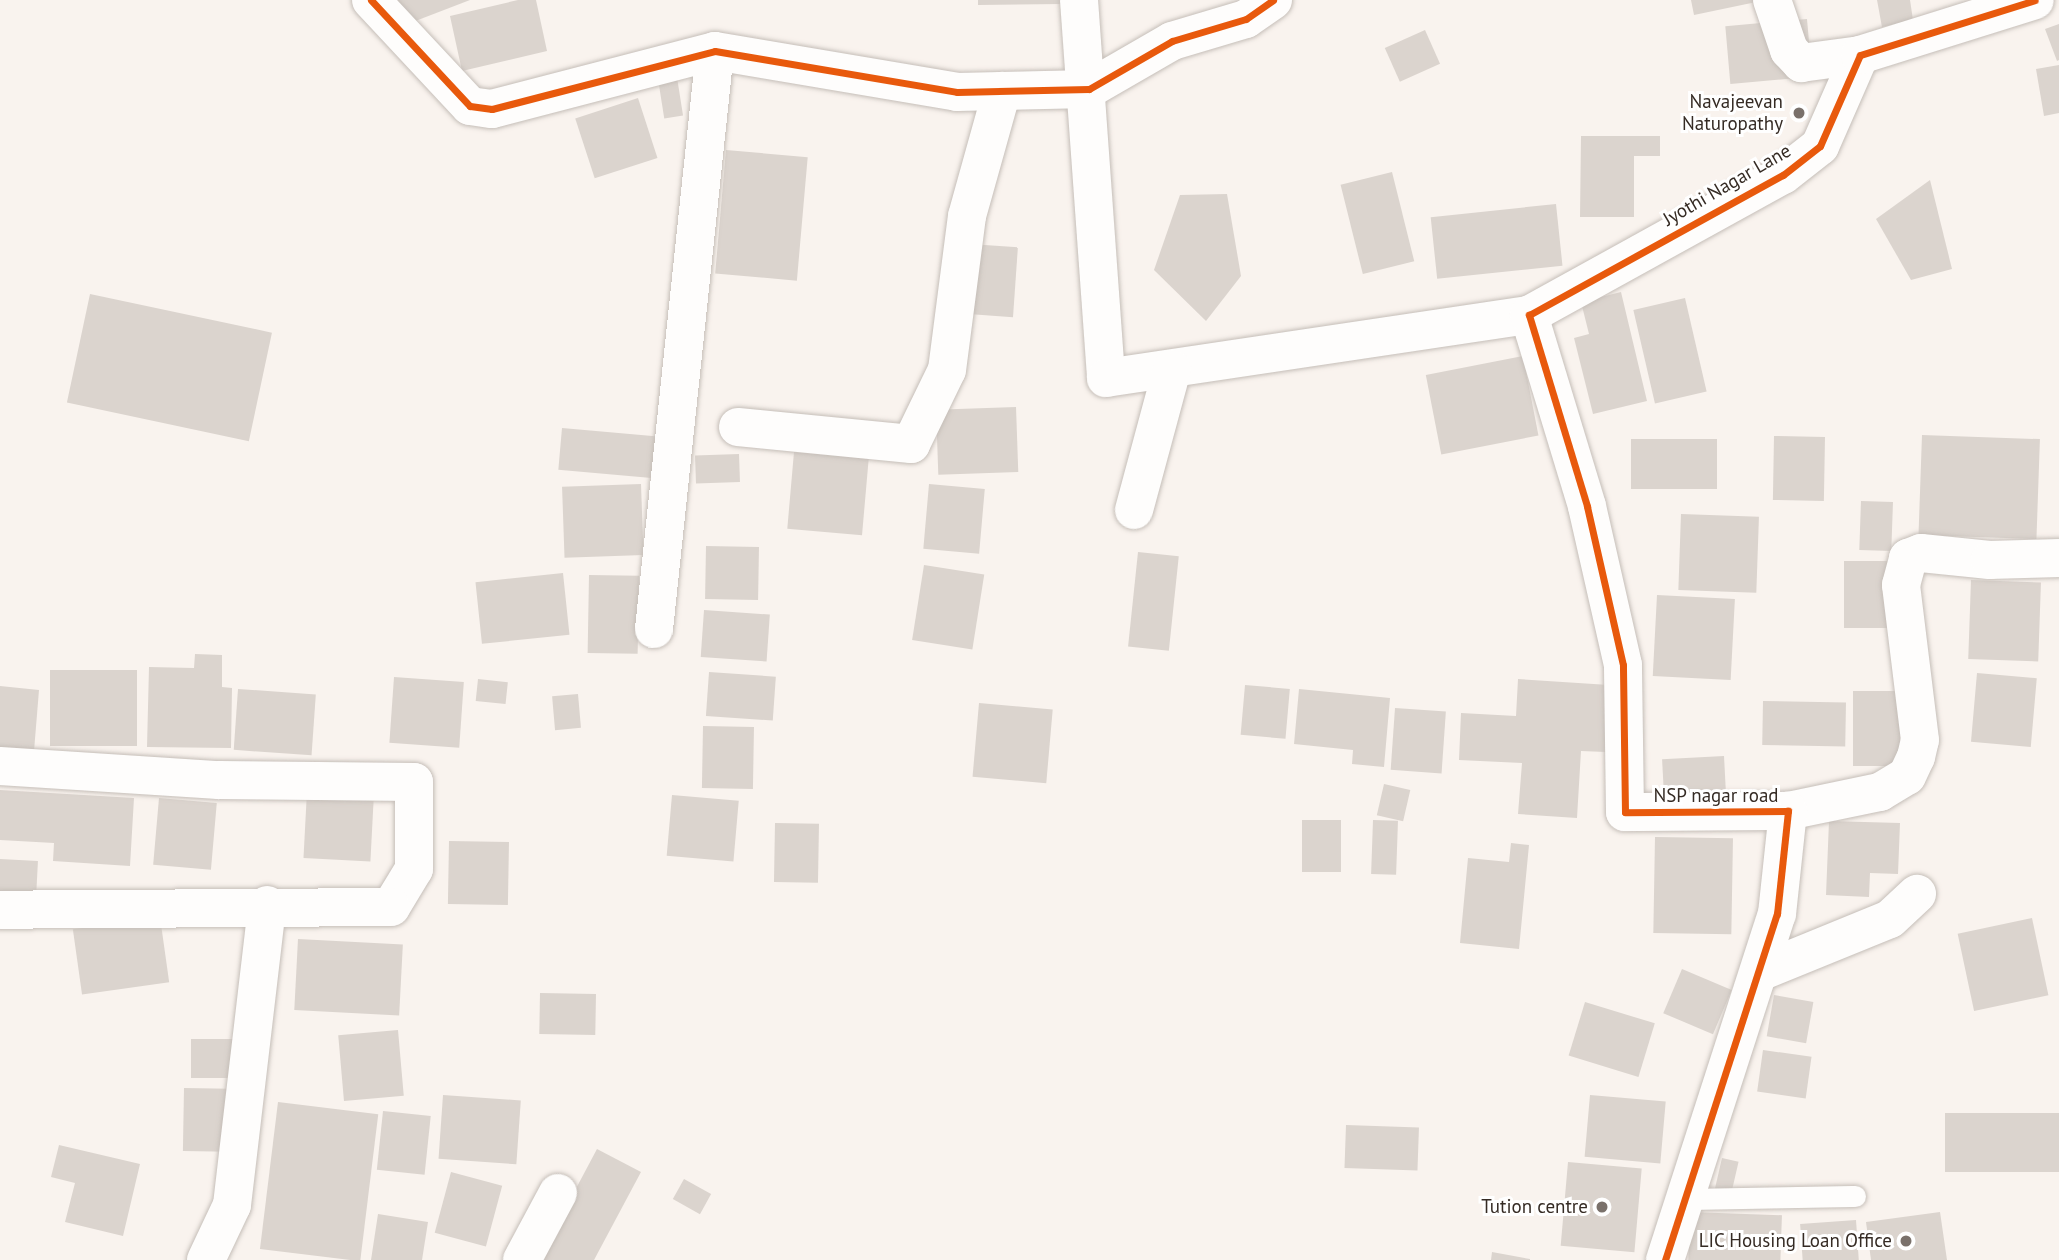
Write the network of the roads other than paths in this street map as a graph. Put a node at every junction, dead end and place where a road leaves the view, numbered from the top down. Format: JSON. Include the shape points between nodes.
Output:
{"nodes":[{"id":1,"x":371,"y":0,"type":"edge"},
{"id":2,"x":1079,"y":0,"type":"edge"},
{"id":3,"x":1273,"y":0,"type":"edge"},
{"id":4,"x":1772,"y":0,"type":"edge"},
{"id":5,"x":2035,"y":0,"type":"edge"},
{"id":6,"x":715,"y":51,"type":"junction"},
{"id":7,"x":1860,"y":55,"type":"junction"},
{"id":8,"x":1089,"y":89,"type":"junction"},
{"id":9,"x":1002,"y":91,"type":"junction"},
{"id":10,"x":1529,"y":315,"type":"junction"},
{"id":11,"x":1172,"y":369,"type":"junction"},
{"id":12,"x":738,"y":426,"type":"dead end"},
{"id":13,"x":1134,"y":510,"type":"dead end"},
{"id":14,"x":2059,"y":558,"type":"edge"},
{"id":15,"x":654,"y":629,"type":"dead end"},
{"id":16,"x":0,"y":766,"type":"edge"},
{"id":17,"x":1788,"y":811,"type":"junction"},
{"id":18,"x":1917,"y":894,"type":"dead end"},
{"id":19,"x":267,"y":905,"type":"junction"},
{"id":20,"x":0,"y":909,"type":"edge"},
{"id":21,"x":1759,"y":972,"type":"junction"},
{"id":22,"x":558,"y":1193,"type":"dead end"},
{"id":23,"x":1855,"y":1196,"type":"dead end"},
{"id":24,"x":1685,"y":1199,"type":"junction"},
{"id":25,"x":206,"y":1260,"type":"edge"},
{"id":26,"x":522,"y":1260,"type":"edge"},
{"id":27,"x":1665,"y":1260,"type":"edge"}],
"edges":[{"from":1,"to":6,"type":"street","via":[[470,106],[531,104]]},
{"from":2,"to":8,"type":"street"},
{"from":3,"to":8,"type":"street","via":[[1245,19],[1172,41]]},
{"from":4,"to":7,"type":"street","via":[[1789,50],[1801,63]]},
{"from":5,"to":7,"type":"street"},
{"from":6,"to":9,"type":"street","via":[[957,92]]},
{"from":6,"to":15,"type":"street"},
{"from":7,"to":10,"type":"street","name":"Jyothi Nagar Lane","via":[[1820,146],[1792,168]]},
{"from":8,"to":9,"type":"street"},
{"from":8,"to":11,"type":"street","via":[[1106,378]]},
{"from":9,"to":12,"type":"street","via":[[967,216],[947,370],[911,444]]},
{"from":10,"to":11,"type":"street"},
{"from":10,"to":17,"type":"street","name":"NSP nagar road","via":[[1623,665],[1625,812]]},
{"from":11,"to":13,"type":"street"},
{"from":14,"to":17,"type":"street","via":[[1990,561],[1921,553],[1909,558],[1901,585],[1920,740],[1907,776],[1880,792]]},
{"from":16,"to":19,"type":"street","via":[[219,780],[414,782],[414,869],[391,907]]},
{"from":17,"to":21,"type":"street","name":"NSP nagar road","via":[[1777,914]]},
{"from":18,"to":21,"type":"street","via":[[1890,919]]},
{"from":19,"to":20,"type":"street"},
{"from":19,"to":25,"type":"street","via":[[232,1205]]},
{"from":21,"to":24,"type":"street","name":"NSP nagar road"},
{"from":22,"to":26,"type":"street"},
{"from":23,"to":24,"type":"lane"},
{"from":24,"to":27,"type":"street","name":"NSP nagar road"}]}
